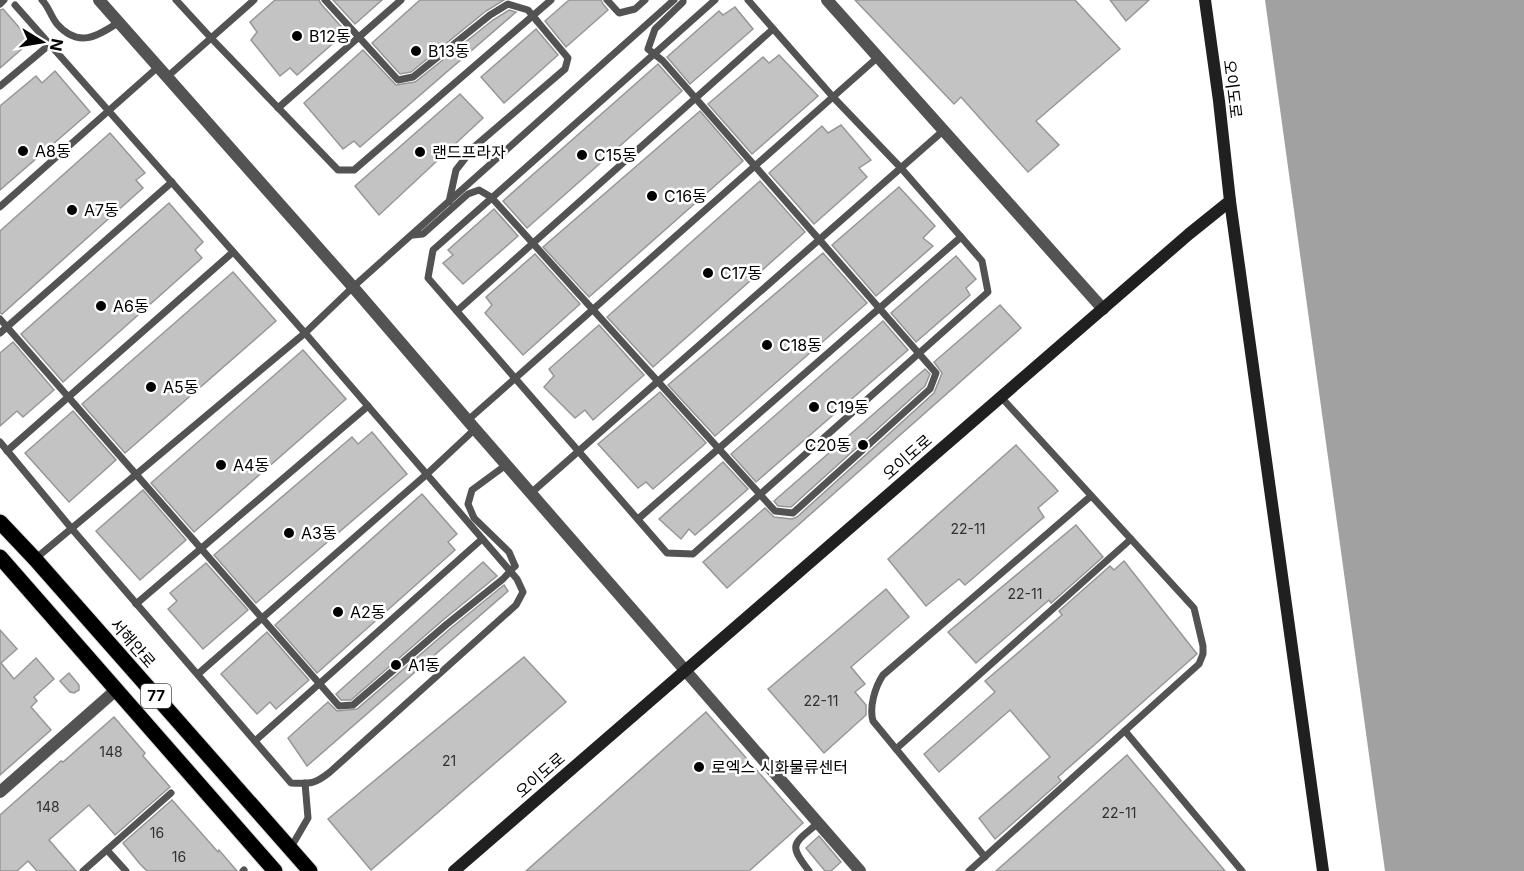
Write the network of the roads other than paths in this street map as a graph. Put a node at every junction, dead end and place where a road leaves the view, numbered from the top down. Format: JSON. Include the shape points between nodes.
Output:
{"nodes":[{"id":1,"x":4,"y":0,"type":"edge"},
{"id":2,"x":42,"y":0,"type":"edge"},
{"id":3,"x":99,"y":0,"type":"edge"},
{"id":4,"x":176,"y":0,"type":"edge"},
{"id":5,"x":254,"y":0,"type":"edge"},
{"id":6,"x":325,"y":0,"type":"edge"},
{"id":7,"x":401,"y":0,"type":"edge"},
{"id":8,"x":551,"y":0,"type":"edge"},
{"id":9,"x":607,"y":0,"type":"edge"},
{"id":10,"x":645,"y":0,"type":"edge"},
{"id":11,"x":674,"y":0,"type":"edge"},
{"id":12,"x":683,"y":0,"type":"edge"},
{"id":13,"x":715,"y":0,"type":"edge"},
{"id":14,"x":748,"y":0,"type":"edge"},
{"id":15,"x":827,"y":0,"type":"edge"},
{"id":16,"x":1205,"y":0,"type":"edge"},
{"id":17,"x":0,"y":4,"type":"edge"},
{"id":18,"x":17,"y":8,"type":"dead end"},
{"id":19,"x":118,"y":22,"type":"junction"},
{"id":20,"x":773,"y":28,"type":"junction"},
{"id":21,"x":211,"y":39,"type":"junction"},
{"id":22,"x":49,"y":45,"type":"junction"},
{"id":23,"x":878,"y":57,"type":"junction"},
{"id":24,"x":158,"y":67,"type":"junction"},
{"id":25,"x":167,"y":77,"type":"junction"},
{"id":26,"x":0,"y":86,"type":"edge"},
{"id":27,"x":833,"y":97,"type":"junction"},
{"id":28,"x":278,"y":108,"type":"junction"},
{"id":29,"x":109,"y":111,"type":"junction"},
{"id":30,"x":944,"y":130,"type":"junction"},
{"id":31,"x":901,"y":168,"type":"junction"},
{"id":32,"x":171,"y":182,"type":"junction"},
{"id":33,"x":1230,"y":201,"type":"junction"},
{"id":34,"x":449,"y":203,"type":"junction"},
{"id":35,"x":0,"y":207,"type":"edge"},
{"id":36,"x":413,"y":235,"type":"junction"},
{"id":37,"x":961,"y":237,"type":"junction"},
{"id":38,"x":233,"y":252,"type":"junction"},
{"id":39,"x":353,"y":287,"type":"junction"},
{"id":40,"x":1103,"y":309,"type":"junction"},
{"id":41,"x":457,"y":311,"type":"junction"},
{"id":42,"x":0,"y":319,"type":"edge"},
{"id":43,"x":0,"y":333,"type":"edge"},
{"id":44,"x":305,"y":333,"type":"junction"},
{"id":45,"x":516,"y":378,"type":"junction"},
{"id":46,"x":1001,"y":397,"type":"junction"},
{"id":47,"x":368,"y":406,"type":"junction"},
{"id":48,"x":471,"y":425,"type":"junction"},
{"id":49,"x":0,"y":442,"type":"edge"},
{"id":50,"x":7,"y":451,"type":"junction"},
{"id":51,"x":579,"y":451,"type":"junction"},
{"id":52,"x":506,"y":465,"type":"junction"},
{"id":53,"x":427,"y":474,"type":"junction"},
{"id":54,"x":531,"y":493,"type":"junction"},
{"id":55,"x":1091,"y":496,"type":"junction"},
{"id":56,"x":638,"y":519,"type":"junction"},
{"id":57,"x":0,"y":522,"type":"edge"},
{"id":58,"x":72,"y":529,"type":"junction"},
{"id":59,"x":483,"y":539,"type":"junction"},
{"id":60,"x":1131,"y":540,"type":"junction"},
{"id":61,"x":0,"y":557,"type":"edge"},
{"id":62,"x":35,"y":559,"type":"junction"},
{"id":63,"x":136,"y":604,"type":"junction"},
{"id":64,"x":686,"y":670,"type":"junction"},
{"id":65,"x":198,"y":674,"type":"junction"},
{"id":66,"x":116,"y":690,"type":"junction"},
{"id":67,"x":1125,"y":731,"type":"junction"},
{"id":68,"x":255,"y":741,"type":"junction"},
{"id":69,"x":896,"y":749,"type":"junction"},
{"id":70,"x":305,"y":783,"type":"junction"},
{"id":71,"x":0,"y":792,"type":"edge"},
{"id":72,"x":171,"y":793,"type":"dead end"},
{"id":73,"x":818,"y":823,"type":"junction"},
{"id":74,"x":290,"y":849,"type":"junction"},
{"id":75,"x":107,"y":850,"type":"junction"},
{"id":76,"x":985,"y":857,"type":"junction"},
{"id":77,"x":83,"y":871,"type":"edge"},
{"id":78,"x":126,"y":871,"type":"edge"},
{"id":79,"x":275,"y":871,"type":"edge"},
{"id":80,"x":310,"y":871,"type":"edge"},
{"id":81,"x":454,"y":871,"type":"edge"},
{"id":82,"x":809,"y":871,"type":"edge"},
{"id":83,"x":859,"y":871,"type":"edge"},
{"id":84,"x":969,"y":871,"type":"edge"},
{"id":85,"x":1242,"y":871,"type":"edge"},
{"id":86,"x":1323,"y":871,"type":"edge"}],
"edges":[{"from":1,"to":17,"type":"lane"},
{"from":2,"to":19,"type":"lane","via":[[56,23],[71,35],[87,39]]},
{"from":3,"to":19,"type":"street"},
{"from":4,"to":21,"type":"lane"},
{"from":5,"to":21,"type":"lane"},
{"from":6,"to":34,"type":"lane","bridge":true,"via":[[398,80],[413,78],[508,4],[528,10],[567,58],[565,69],[474,147],[456,170]]},
{"from":7,"to":28,"type":"lane"},
{"from":8,"to":28,"type":"lane","via":[[354,170],[338,170]]},
{"from":9,"to":10,"type":"lane","via":[[619,13],[635,9]]},
{"from":11,"to":34,"type":"lane"},
{"from":12,"to":36,"type":"lane","bridge":true,"via":[[655,28],[648,49],[663,61],[936,373],[930,389],[793,513],[775,511],[491,197],[479,190],[468,194],[423,234]]},
{"from":13,"to":41,"type":"lane","via":[[433,250],[428,278]]},
{"from":14,"to":20,"type":"lane"},
{"from":15,"to":23,"type":"street"},
{"from":16,"to":33,"type":"main road","name":"오이도로"},
{"from":18,"to":22,"type":"lane"},
{"from":19,"to":24,"type":"street"},
{"from":20,"to":27,"type":"lane"},
{"from":20,"to":41,"type":"lane"},
{"from":21,"to":25,"type":"lane"},
{"from":21,"to":28,"type":"lane"},
{"from":22,"to":26,"type":"lane"},
{"from":22,"to":29,"type":"lane"},
{"from":23,"to":27,"type":"lane"},
{"from":23,"to":30,"type":"street"},
{"from":24,"to":25,"type":"street"},
{"from":24,"to":29,"type":"lane"},
{"from":25,"to":39,"type":"street"},
{"from":27,"to":31,"type":"lane"},
{"from":27,"to":45,"type":"lane"},
{"from":29,"to":32,"type":"lane"},
{"from":29,"to":35,"type":"lane"},
{"from":30,"to":31,"type":"lane"},
{"from":30,"to":40,"type":"street"},
{"from":31,"to":37,"type":"lane"},
{"from":31,"to":51,"type":"lane"},
{"from":32,"to":38,"type":"lane"},
{"from":32,"to":43,"type":"lane"},
{"from":33,"to":40,"type":"main road","name":"오이도로"},
{"from":33,"to":86,"type":"main road"},
{"from":34,"to":36,"type":"lane"},
{"from":36,"to":39,"type":"lane"},
{"from":37,"to":56,"type":"lane"},
{"from":37,"to":56,"type":"lane","via":[[982,261],[988,292],[693,554],[667,553]]},
{"from":38,"to":44,"type":"lane"},
{"from":38,"to":50,"type":"lane"},
{"from":39,"to":44,"type":"lane"},
{"from":39,"to":48,"type":"street"},
{"from":40,"to":46,"type":"main road","name":"오이도로"},
{"from":41,"to":45,"type":"lane"},
{"from":42,"to":52,"type":"lane","bridge":true,"via":[[339,706],[353,705],[515,566],[509,552],[474,518],[468,504],[472,490]]},
{"from":44,"to":47,"type":"lane"},
{"from":44,"to":58,"type":"lane"},
{"from":45,"to":48,"type":"lane"},
{"from":45,"to":51,"type":"lane"},
{"from":46,"to":55,"type":"lane"},
{"from":46,"to":64,"type":"main road","name":"오이도로"},
{"from":47,"to":53,"type":"lane"},
{"from":47,"to":63,"type":"lane"},
{"from":48,"to":52,"type":"street"},
{"from":48,"to":53,"type":"lane"},
{"from":49,"to":50,"type":"lane"},
{"from":50,"to":58,"type":"lane"},
{"from":51,"to":54,"type":"lane"},
{"from":51,"to":56,"type":"lane"},
{"from":52,"to":54,"type":"street"},
{"from":53,"to":59,"type":"lane"},
{"from":53,"to":65,"type":"lane"},
{"from":54,"to":64,"type":"street"},
{"from":55,"to":60,"type":"lane"},
{"from":55,"to":69,"type":"lane","via":[[883,675],[874,695],[871,717]]},
{"from":57,"to":62,"type":"main road","name":"서해안로","number":"77"},
{"from":58,"to":62,"type":"lane"},
{"from":58,"to":63,"type":"lane"},
{"from":59,"to":68,"type":"lane"},
{"from":59,"to":70,"type":"lane","via":[[517,579],[523,592],[516,605],[330,772],[318,781]]},
{"from":60,"to":67,"type":"lane","via":[[1194,609],[1203,654],[1199,664]]},
{"from":60,"to":69,"type":"lane"},
{"from":61,"to":66,"type":"main road","number":"77"},
{"from":62,"to":74,"type":"main road","name":"서해안로","number":"77"},
{"from":63,"to":65,"type":"lane"},
{"from":64,"to":73,"type":"street"},
{"from":64,"to":81,"type":"main road","name":"오이도로"},
{"from":65,"to":68,"type":"lane"},
{"from":66,"to":71,"type":"street"},
{"from":66,"to":79,"type":"main road","number":"77"},
{"from":67,"to":76,"type":"lane"},
{"from":67,"to":85,"type":"lane"},
{"from":68,"to":70,"type":"lane","via":[[291,783]]},
{"from":69,"to":76,"type":"lane"},
{"from":70,"to":74,"type":"lane","via":[[308,818]]},
{"from":72,"to":75,"type":"lane"},
{"from":73,"to":82,"type":"lane","via":[[797,841],[795,851]]},
{"from":73,"to":83,"type":"street"},
{"from":74,"to":80,"type":"main road","name":"서해안로","number":"77"},
{"from":75,"to":77,"type":"lane"},
{"from":75,"to":78,"type":"lane"},
{"from":76,"to":84,"type":"lane"}]}
